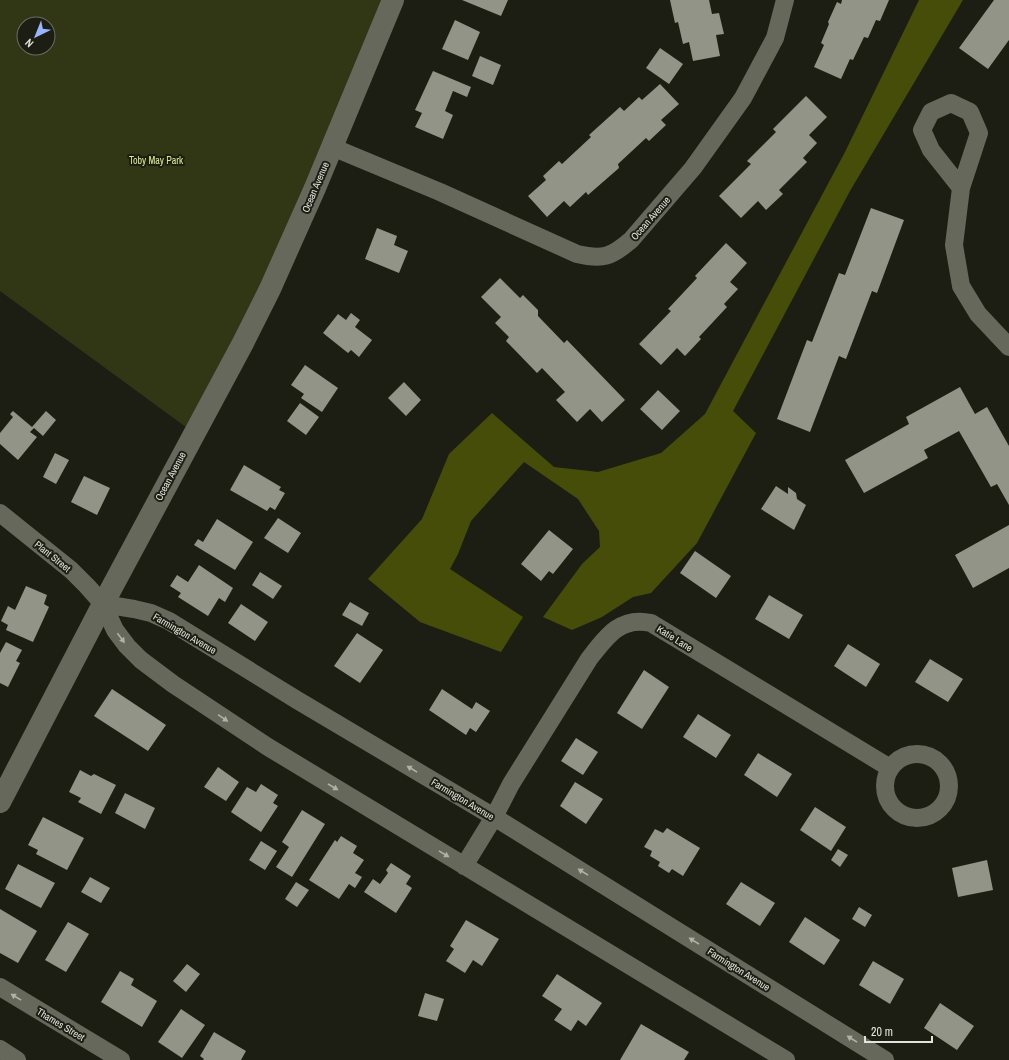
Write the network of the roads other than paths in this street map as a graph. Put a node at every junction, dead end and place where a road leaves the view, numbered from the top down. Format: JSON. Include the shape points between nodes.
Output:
{"nodes":[{"id":1,"x":393,"y":0,"type":"edge"},
{"id":2,"x":785,"y":0,"type":"edge"},
{"id":3,"x":332,"y":147,"type":"junction"},
{"id":4,"x":961,"y":188,"type":"dead end"},
{"id":5,"x":1009,"y":347,"type":"edge"},
{"id":6,"x":0,"y":513,"type":"edge"},
{"id":7,"x":103,"y":604,"type":"junction"},
{"id":8,"x":890,"y":768,"type":"dead end"},
{"id":9,"x":0,"y":802,"type":"edge"},
{"id":10,"x":494,"y":817,"type":"junction"},
{"id":11,"x":464,"y":866,"type":"junction"},
{"id":12,"x":0,"y":987,"type":"edge"},
{"id":13,"x":0,"y":1050,"type":"edge"},
{"id":14,"x":17,"y":1060,"type":"edge"},
{"id":15,"x":122,"y":1060,"type":"edge"},
{"id":16,"x":786,"y":1060,"type":"edge"},
{"id":17,"x":885,"y":1060,"type":"edge"}],
"edges":[{"from":1,"to":3,"type":"main road","name":"Ocean Avenue"},
{"from":2,"to":3,"type":"street","name":"Ocean Avenue","via":[[775,38],[743,98],[693,168],[631,240],[611,254],[595,258],[577,254]]},
{"from":3,"to":7,"type":"main road","name":"Ocean Avenue","via":[[270,289]]},
{"from":4,"to":5,"type":"street","via":[[954,245],[961,286],[978,314]]},
{"from":6,"to":7,"type":"street","name":"Plant Street","via":[[71,570]]},
{"from":7,"to":9,"type":"main road","name":"Ocean Avenue"},
{"from":10,"to":7,"type":"street","name":"Farmington Avenue","one_way":true,"via":[[169,622],[151,613]]},
{"from":7,"to":11,"type":"street","one_way":true,"via":[[115,630],[127,646],[141,660],[174,684],[268,747]]},
{"from":8,"to":10,"type":"street","name":"Katie Lane","via":[[651,623],[631,622],[617,629],[602,642],[589,659],[511,784]]},
{"from":10,"to":11,"type":"street","name":"Katie Lane"},
{"from":17,"to":10,"type":"street","name":"Farmington Avenue","one_way":true},
{"from":11,"to":16,"type":"street"},
{"from":15,"to":12,"type":"street","name":"Thames Street","one_way":true},
{"from":13,"to":14,"type":"street"}]}
